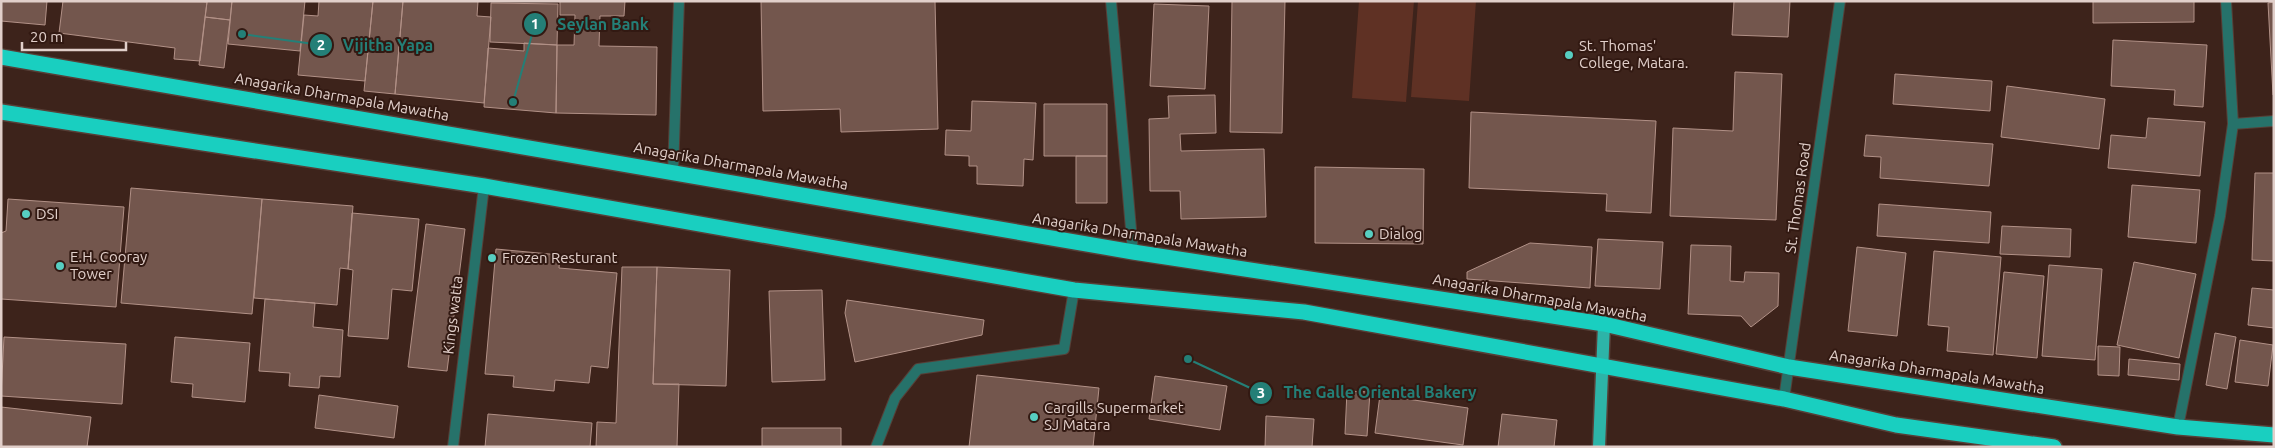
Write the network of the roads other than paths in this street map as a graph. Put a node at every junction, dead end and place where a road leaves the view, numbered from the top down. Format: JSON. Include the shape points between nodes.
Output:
{"nodes":[{"id":1,"x":679,"y":1,"type":"edge"},
{"id":2,"x":1111,"y":1,"type":"edge"},
{"id":3,"x":1840,"y":1,"type":"edge"},
{"id":4,"x":2226,"y":1,"type":"edge"},
{"id":5,"x":1,"y":57,"type":"edge"},
{"id":6,"x":1,"y":112,"type":"edge"},
{"id":7,"x":2274,"y":121,"type":"edge"},
{"id":8,"x":2233,"y":124,"type":"junction"},
{"id":9,"x":673,"y":172,"type":"junction"},
{"id":10,"x":484,"y":186,"type":"junction"},
{"id":11,"x":1133,"y":252,"type":"junction"},
{"id":12,"x":1074,"y":290,"type":"junction"},
{"id":13,"x":1604,"y":324,"type":"junction"},
{"id":14,"x":1789,"y":367,"type":"junction"},
{"id":15,"x":1602,"y":368,"type":"junction"},
{"id":16,"x":1784,"y":399,"type":"junction"},
{"id":17,"x":2178,"y":427,"type":"junction"},
{"id":18,"x":2274,"y":435,"type":"edge"},
{"id":19,"x":453,"y":447,"type":"edge"},
{"id":20,"x":876,"y":447,"type":"edge"},
{"id":21,"x":1599,"y":447,"type":"edge"},
{"id":22,"x":2054,"y":447,"type":"edge"}],
"edges":[{"from":1,"to":9,"type":"street"},
{"from":2,"to":11,"type":"street"},
{"from":3,"to":14,"type":"street","name":"St. Thomas Road"},
{"from":4,"to":8,"type":"street"},
{"from":5,"to":9,"type":"highway","name":"Anagarika Dharmapala Mawatha"},
{"from":6,"to":10,"type":"highway"},
{"from":7,"to":8,"type":"street"},
{"from":8,"to":17,"type":"street","via":[[2220,216]]},
{"from":9,"to":11,"type":"highway","name":"Anagarika Dharmapala Mawatha"},
{"from":10,"to":12,"type":"highway"},
{"from":10,"to":19,"type":"street","name":"Kings watta"},
{"from":11,"to":13,"type":"highway","name":"Anagarika Dharmapala Mawatha"},
{"from":12,"to":15,"type":"highway","via":[[1304,312]]},
{"from":12,"to":20,"type":"street","via":[[1064,349],[918,369],[895,398]]},
{"from":13,"to":14,"type":"highway","name":"Anagarika Dharmapala Mawatha"},
{"from":13,"to":15,"type":"main road"},
{"from":14,"to":16,"type":"street","name":"St. Thomas Road"},
{"from":14,"to":17,"type":"highway","name":"Anagarika Dharmapala Mawatha"},
{"from":15,"to":16,"type":"highway"},
{"from":15,"to":21,"type":"main road"},
{"from":16,"to":22,"type":"highway","via":[[1896,425]]},
{"from":17,"to":18,"type":"highway","name":"Anagarika Dharmapala Mawatha"}]}
